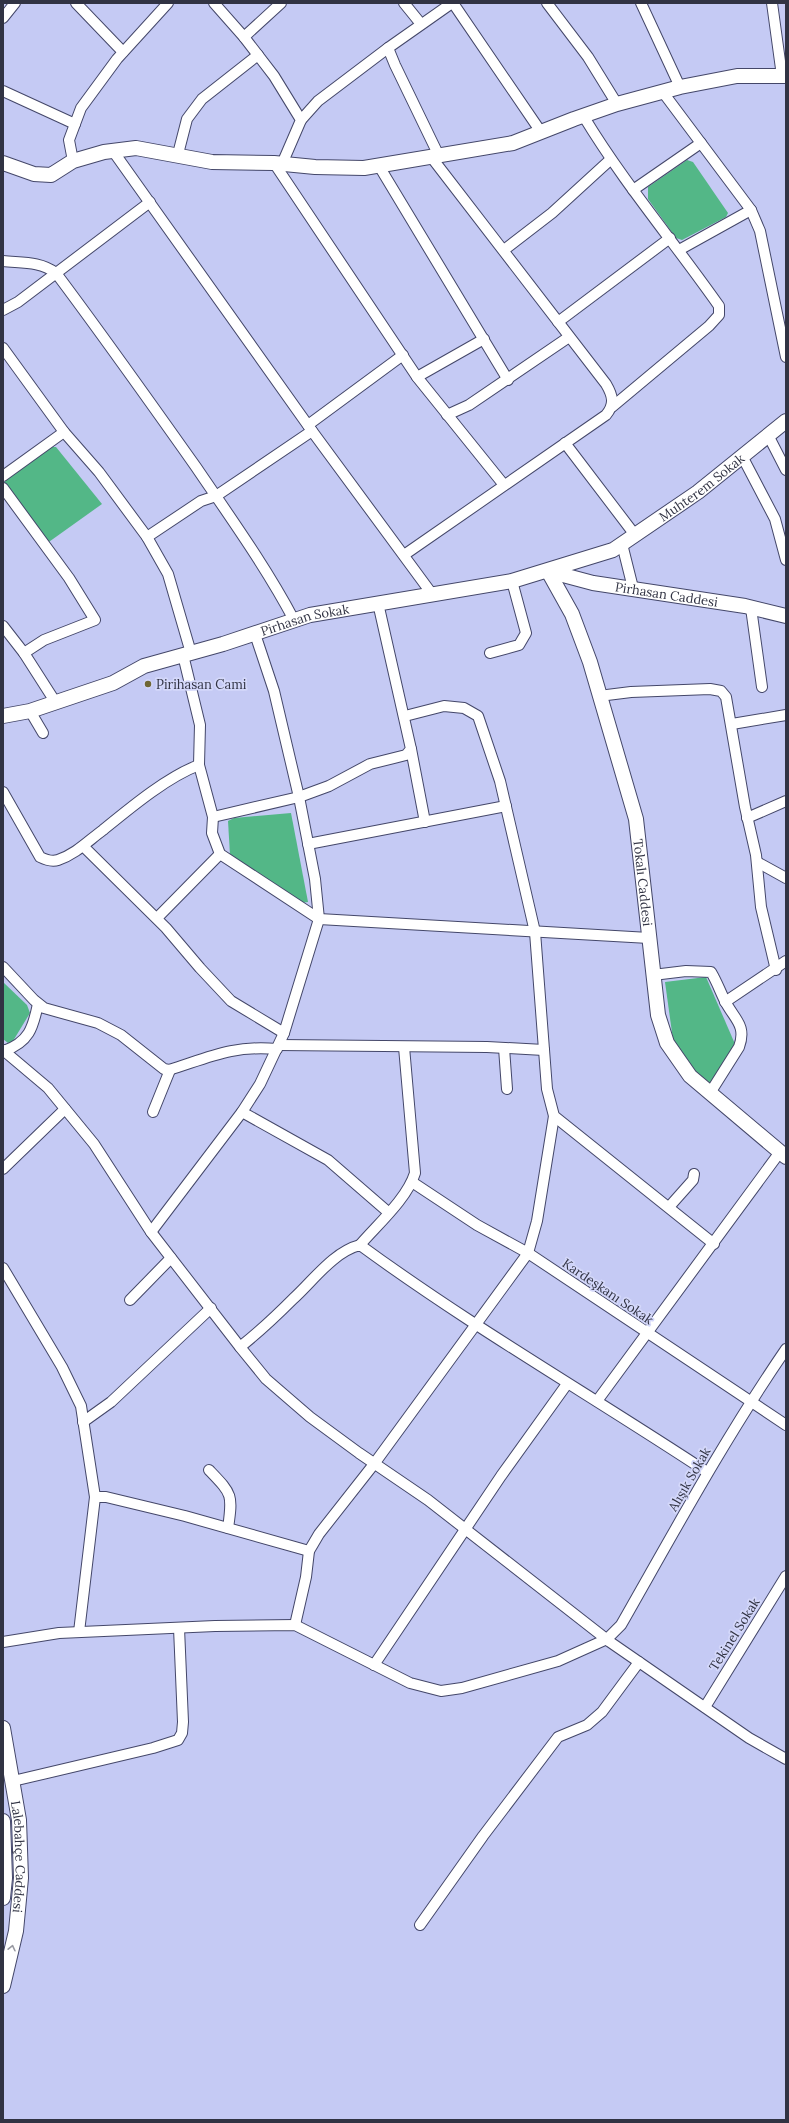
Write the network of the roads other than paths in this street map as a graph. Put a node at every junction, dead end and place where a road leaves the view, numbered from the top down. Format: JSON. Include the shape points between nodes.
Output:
{"nodes":[{"id":1,"x":15,"y":3,"type":"edge"},
{"id":2,"x":76,"y":3,"type":"edge"},
{"id":3,"x":168,"y":3,"type":"edge"},
{"id":4,"x":214,"y":3,"type":"edge"},
{"id":5,"x":282,"y":3,"type":"edge"},
{"id":6,"x":404,"y":3,"type":"edge"},
{"id":7,"x":453,"y":3,"type":"edge"},
{"id":8,"x":642,"y":3,"type":"edge"},
{"id":9,"x":772,"y":3,"type":"edge"},
{"id":10,"x":552,"y":4,"type":"edge"},
{"id":11,"x":3,"y":18,"type":"edge"},
{"id":12,"x":421,"y":24,"type":"junction"},
{"id":13,"x":244,"y":37,"type":"junction"},
{"id":14,"x":388,"y":48,"type":"junction"},
{"id":15,"x":123,"y":52,"type":"junction"},
{"id":16,"x":258,"y":55,"type":"junction"},
{"id":17,"x":784,"y":76,"type":"edge"},
{"id":18,"x":680,"y":87,"type":"junction"},
{"id":19,"x":3,"y":91,"type":"edge"},
{"id":20,"x":662,"y":91,"type":"junction"},
{"id":21,"x":617,"y":104,"type":"junction"},
{"id":22,"x":584,"y":117,"type":"junction"},
{"id":23,"x":301,"y":120,"type":"junction"},
{"id":24,"x":75,"y":124,"type":"junction"},
{"id":25,"x":541,"y":132,"type":"junction"},
{"id":26,"x":701,"y":143,"type":"junction"},
{"id":27,"x":114,"y":151,"type":"junction"},
{"id":28,"x":178,"y":154,"type":"junction"},
{"id":29,"x":436,"y":157,"type":"junction"},
{"id":30,"x":610,"y":160,"type":"junction"},
{"id":31,"x":73,"y":161,"type":"junction"},
{"id":32,"x":3,"y":163,"type":"edge"},
{"id":33,"x":278,"y":163,"type":"junction"},
{"id":34,"x":379,"y":166,"type":"junction"},
{"id":35,"x":633,"y":190,"type":"junction"},
{"id":36,"x":150,"y":202,"type":"junction"},
{"id":37,"x":751,"y":210,"type":"junction"},
{"id":38,"x":670,"y":238,"type":"junction"},
{"id":39,"x":504,"y":250,"type":"junction"},
{"id":40,"x":679,"y":250,"type":"junction"},
{"id":41,"x":3,"y":261,"type":"edge"},
{"id":42,"x":56,"y":273,"type":"junction"},
{"id":43,"x":3,"y":310,"type":"edge"},
{"id":44,"x":558,"y":322,"type":"junction"},
{"id":45,"x":569,"y":337,"type":"junction"},
{"id":46,"x":484,"y":339,"type":"junction"},
{"id":47,"x":3,"y":348,"type":"edge"},
{"id":48,"x":403,"y":355,"type":"junction"},
{"id":49,"x":786,"y":357,"type":"edge"},
{"id":50,"x":417,"y":377,"type":"junction"},
{"id":51,"x":508,"y":380,"type":"junction"},
{"id":52,"x":612,"y":408,"type":"junction"},
{"id":53,"x":447,"y":415,"type":"junction"},
{"id":54,"x":786,"y":421,"type":"edge"},
{"id":55,"x":310,"y":428,"type":"junction"},
{"id":56,"x":64,"y":432,"type":"junction"},
{"id":57,"x":768,"y":435,"type":"junction"},
{"id":58,"x":565,"y":443,"type":"junction"},
{"id":59,"x":742,"y":456,"type":"junction"},
{"id":60,"x":786,"y":470,"type":"edge"},
{"id":61,"x":3,"y":476,"type":"edge"},
{"id":62,"x":504,"y":485,"type":"junction"},
{"id":63,"x":3,"y":488,"type":"edge"},
{"id":64,"x":216,"y":496,"type":"junction"},
{"id":65,"x":635,"y":535,"type":"junction"},
{"id":66,"x":147,"y":537,"type":"junction"},
{"id":67,"x":618,"y":547,"type":"junction"},
{"id":68,"x":404,"y":555,"type":"junction"},
{"id":69,"x":786,"y":560,"type":"edge"},
{"id":70,"x":548,"y":571,"type":"junction"},
{"id":71,"x":512,"y":582,"type":"junction"},
{"id":72,"x":633,"y":588,"type":"junction"},
{"id":73,"x":432,"y":594,"type":"junction"},
{"id":74,"x":378,"y":603,"type":"junction"},
{"id":75,"x":751,"y":608,"type":"junction"},
{"id":76,"x":786,"y":616,"type":"edge"},
{"id":77,"x":294,"y":620,"type":"junction"},
{"id":78,"x":3,"y":626,"type":"edge"},
{"id":79,"x":255,"y":634,"type":"junction"},
{"id":80,"x":24,"y":653,"type":"junction"},
{"id":81,"x":490,"y":653,"type":"dead end"},
{"id":82,"x":187,"y":654,"type":"junction"},
{"id":83,"x":762,"y":687,"type":"dead end"},
{"id":84,"x":599,"y":696,"type":"junction"},
{"id":85,"x":56,"y":703,"type":"junction"},
{"id":86,"x":30,"y":711,"type":"junction"},
{"id":87,"x":786,"y":715,"type":"edge"},
{"id":88,"x":3,"y":716,"type":"edge"},
{"id":89,"x":405,"y":716,"type":"junction"},
{"id":90,"x":732,"y":724,"type":"junction"},
{"id":91,"x":43,"y":733,"type":"dead end"},
{"id":92,"x":412,"y":749,"type":"junction"},
{"id":93,"x":199,"y":765,"type":"junction"},
{"id":94,"x":4,"y":797,"type":"edge"},
{"id":95,"x":299,"y":797,"type":"junction"},
{"id":96,"x":786,"y":800,"type":"edge"},
{"id":97,"x":506,"y":806,"type":"junction"},
{"id":98,"x":213,"y":817,"type":"junction"},
{"id":99,"x":747,"y":818,"type":"junction"},
{"id":100,"x":426,"y":822,"type":"junction"},
{"id":101,"x":308,"y":844,"type":"junction"},
{"id":102,"x":84,"y":847,"type":"junction"},
{"id":103,"x":220,"y":854,"type":"junction"},
{"id":104,"x":757,"y":862,"type":"junction"},
{"id":105,"x":786,"y":878,"type":"edge"},
{"id":106,"x":157,"y":918,"type":"junction"},
{"id":107,"x":319,"y":919,"type":"junction"},
{"id":108,"x":535,"y":932,"type":"junction"},
{"id":109,"x":649,"y":938,"type":"junction"},
{"id":110,"x":786,"y":962,"type":"edge"},
{"id":111,"x":3,"y":967,"type":"edge"},
{"id":112,"x":776,"y":970,"type":"junction"},
{"id":113,"x":653,"y":974,"type":"junction"},
{"id":114,"x":725,"y":1002,"type":"junction"},
{"id":115,"x":38,"y":1004,"type":"junction"},
{"id":116,"x":284,"y":1034,"type":"junction"},
{"id":117,"x":278,"y":1047,"type":"junction"},
{"id":118,"x":404,"y":1047,"type":"junction"},
{"id":119,"x":504,"y":1048,"type":"junction"},
{"id":120,"x":4,"y":1050,"type":"edge"},
{"id":121,"x":544,"y":1050,"type":"junction"},
{"id":122,"x":170,"y":1070,"type":"junction"},
{"id":123,"x":507,"y":1089,"type":"dead end"},
{"id":124,"x":710,"y":1093,"type":"junction"},
{"id":125,"x":65,"y":1109,"type":"junction"},
{"id":126,"x":153,"y":1112,"type":"dead end"},
{"id":127,"x":242,"y":1112,"type":"junction"},
{"id":128,"x":554,"y":1116,"type":"junction"},
{"id":129,"x":783,"y":1154,"type":"edge"},
{"id":130,"x":3,"y":1169,"type":"edge"},
{"id":131,"x":694,"y":1174,"type":"dead end"},
{"id":132,"x":412,"y":1182,"type":"junction"},
{"id":133,"x":669,"y":1207,"type":"junction"},
{"id":134,"x":388,"y":1212,"type":"junction"},
{"id":135,"x":152,"y":1232,"type":"junction"},
{"id":136,"x":714,"y":1244,"type":"junction"},
{"id":137,"x":360,"y":1245,"type":"junction"},
{"id":138,"x":528,"y":1254,"type":"junction"},
{"id":139,"x":171,"y":1258,"type":"junction"},
{"id":140,"x":3,"y":1268,"type":"edge"},
{"id":141,"x":130,"y":1300,"type":"dead end"},
{"id":142,"x":211,"y":1308,"type":"junction"},
{"id":143,"x":476,"y":1325,"type":"junction"},
{"id":144,"x":648,"y":1333,"type":"junction"},
{"id":145,"x":240,"y":1347,"type":"junction"},
{"id":146,"x":786,"y":1349,"type":"edge"},
{"id":147,"x":567,"y":1384,"type":"junction"},
{"id":148,"x":597,"y":1401,"type":"junction"},
{"id":149,"x":750,"y":1402,"type":"junction"},
{"id":150,"x":83,"y":1422,"type":"junction"},
{"id":151,"x":786,"y":1425,"type":"edge"},
{"id":152,"x":374,"y":1464,"type":"junction"},
{"id":153,"x":209,"y":1470,"type":"dead end"},
{"id":154,"x":707,"y":1472,"type":"junction"},
{"id":155,"x":95,"y":1497,"type":"junction"},
{"id":156,"x":228,"y":1528,"type":"junction"},
{"id":157,"x":466,"y":1529,"type":"junction"},
{"id":158,"x":309,"y":1550,"type":"junction"},
{"id":159,"x":786,"y":1576,"type":"edge"},
{"id":160,"x":295,"y":1625,"type":"junction"},
{"id":161,"x":179,"y":1628,"type":"junction"},
{"id":162,"x":79,"y":1632,"type":"junction"},
{"id":163,"x":607,"y":1639,"type":"junction"},
{"id":164,"x":3,"y":1642,"type":"edge"},
{"id":165,"x":639,"y":1662,"type":"junction"},
{"id":166,"x":374,"y":1665,"type":"junction"},
{"id":167,"x":705,"y":1707,"type":"junction"},
{"id":168,"x":3,"y":1728,"type":"edge"},
{"id":169,"x":786,"y":1759,"type":"edge"},
{"id":170,"x":12,"y":1781,"type":"junction"},
{"id":171,"x":3,"y":1821,"type":"edge"},
{"id":172,"x":3,"y":1898,"type":"edge"},
{"id":173,"x":420,"y":1925,"type":"dead end"},
{"id":174,"x":3,"y":1986,"type":"edge"}],
"edges":[{"from":1,"to":11,"type":"street"},
{"from":2,"to":15,"type":"street"},
{"from":3,"to":15,"type":"street"},
{"from":4,"to":13,"type":"street"},
{"from":5,"to":13,"type":"street"},
{"from":6,"to":12,"type":"street"},
{"from":7,"to":12,"type":"street"},
{"from":7,"to":25,"type":"street"},
{"from":8,"to":18,"type":"street"},
{"from":9,"to":17,"type":"street"},
{"from":10,"to":21,"type":"street"},
{"from":12,"to":14,"type":"street"},
{"from":13,"to":16,"type":"street"},
{"from":14,"to":23,"type":"street","via":[[318,101]]},
{"from":14,"to":29,"type":"street"},
{"from":15,"to":24,"type":"street","via":[[81,108]]},
{"from":16,"to":23,"type":"street"},
{"from":16,"to":28,"type":"street","via":[[202,99],[187,119]]},
{"from":17,"to":18,"type":"street","via":[[737,76]]},
{"from":18,"to":20,"type":"street"},
{"from":19,"to":24,"type":"street"},
{"from":20,"to":21,"type":"street"},
{"from":20,"to":26,"type":"street"},
{"from":21,"to":22,"type":"street"},
{"from":22,"to":25,"type":"street"},
{"from":22,"to":30,"type":"street"},
{"from":23,"to":33,"type":"street"},
{"from":24,"to":31,"type":"street","via":[[69,140]]},
{"from":25,"to":29,"type":"street","via":[[513,143]]},
{"from":26,"to":35,"type":"street"},
{"from":26,"to":37,"type":"street"},
{"from":27,"to":28,"type":"street","via":[[136,148]]},
{"from":27,"to":31,"type":"street"},
{"from":27,"to":36,"type":"street"},
{"from":28,"to":33,"type":"street","via":[[212,162]]},
{"from":29,"to":34,"type":"street"},
{"from":29,"to":39,"type":"street"},
{"from":30,"to":35,"type":"street"},
{"from":30,"to":39,"type":"street","via":[[552,212]]},
{"from":31,"to":32,"type":"street","via":[[51,175],[34,174]]},
{"from":33,"to":34,"type":"street","via":[[364,168]]},
{"from":33,"to":48,"type":"street"},
{"from":34,"to":46,"type":"street"},
{"from":35,"to":38,"type":"street"},
{"from":36,"to":42,"type":"street"},
{"from":36,"to":55,"type":"street"},
{"from":37,"to":40,"type":"street"},
{"from":37,"to":49,"type":"street","via":[[760,231]]},
{"from":38,"to":40,"type":"street"},
{"from":38,"to":44,"type":"street"},
{"from":39,"to":44,"type":"street"},
{"from":40,"to":52,"type":"street","via":[[719,306],[719,315]]},
{"from":41,"to":42,"type":"street","via":[[34,263],[48,267]]},
{"from":42,"to":43,"type":"street","via":[[18,302]]},
{"from":42,"to":64,"type":"street","via":[[135,379]]},
{"from":44,"to":45,"type":"street"},
{"from":45,"to":51,"type":"street"},
{"from":45,"to":52,"type":"street","via":[[612,396]]},
{"from":46,"to":50,"type":"street"},
{"from":46,"to":51,"type":"street"},
{"from":47,"to":56,"type":"street"},
{"from":48,"to":50,"type":"street"},
{"from":48,"to":55,"type":"street"},
{"from":50,"to":53,"type":"street"},
{"from":51,"to":53,"type":"street","via":[[469,405]]},
{"from":52,"to":58,"type":"street","via":[[606,415]]},
{"from":53,"to":62,"type":"street"},
{"from":54,"to":57,"type":"street","name":"Muhterem Sokak"},
{"from":55,"to":64,"type":"street"},
{"from":55,"to":68,"type":"street"},
{"from":56,"to":61,"type":"street"},
{"from":56,"to":66,"type":"street","via":[[99,472]]},
{"from":57,"to":59,"type":"street","name":"Muhterem Sokak"},
{"from":57,"to":60,"type":"street"},
{"from":58,"to":62,"type":"street"},
{"from":58,"to":65,"type":"street"},
{"from":59,"to":65,"type":"street","name":"Muhterem Sokak","via":[[698,492]]},
{"from":59,"to":69,"type":"street","via":[[775,519]]},
{"from":62,"to":68,"type":"street"},
{"from":63,"to":80,"type":"street","via":[[69,578],[95,620],[44,640]]},
{"from":64,"to":66,"type":"street","via":[[200,501]]},
{"from":64,"to":77,"type":"street","via":[[278,590]]},
{"from":65,"to":67,"type":"street","name":"Muhterem Sokak"},
{"from":66,"to":82,"type":"street","via":[[168,574]]},
{"from":67,"to":70,"type":"street","name":"Pirhasan Sokak"},
{"from":67,"to":72,"type":"street"},
{"from":68,"to":73,"type":"street"},
{"from":70,"to":71,"type":"street","name":"Pirhasan Sokak"},
{"from":70,"to":72,"type":"street","name":"Pirhasan Caddesi","via":[[593,583]]},
{"from":70,"to":84,"type":"street","name":"Tokalı Caddesi","via":[[572,614],[590,662]]},
{"from":71,"to":73,"type":"street","name":"Pirhasan Sokak"},
{"from":71,"to":81,"type":"street","via":[[526,633],[519,645]]},
{"from":72,"to":75,"type":"street","name":"Pirhasan Caddesi"},
{"from":73,"to":74,"type":"street","name":"Pirhasan Sokak"},
{"from":74,"to":77,"type":"street","name":"Pirhasan Sokak","via":[[310,614]]},
{"from":74,"to":89,"type":"street"},
{"from":75,"to":76,"type":"street","name":"Pirhasan Caddesi"},
{"from":75,"to":83,"type":"street"},
{"from":77,"to":79,"type":"street","name":"Pirhasan Sokak"},
{"from":78,"to":80,"type":"street"},
{"from":79,"to":82,"type":"street","name":"Pirhasan Sokak"},
{"from":79,"to":95,"type":"street","via":[[274,691]]},
{"from":80,"to":85,"type":"street"},
{"from":82,"to":85,"type":"street","name":"Pirhasan Sokak","via":[[144,666],[113,683]]},
{"from":82,"to":93,"type":"street","via":[[200,726]]},
{"from":84,"to":90,"type":"street","via":[[662,690],[721,691],[726,697]]},
{"from":84,"to":109,"type":"street","name":"Tokalı Caddesi","via":[[636,819]]},
{"from":85,"to":86,"type":"street","name":"Pirhasan Sokak"},
{"from":86,"to":88,"type":"street","name":"Pirhasan Sokak"},
{"from":86,"to":91,"type":"street"},
{"from":87,"to":90,"type":"street"},
{"from":89,"to":92,"type":"street"},
{"from":89,"to":97,"type":"street","via":[[444,706],[464,708],[478,716]]},
{"from":90,"to":99,"type":"street"},
{"from":92,"to":95,"type":"street","via":[[406,755],[370,764],[329,786]]},
{"from":92,"to":100,"type":"street"},
{"from":93,"to":98,"type":"street"},
{"from":93,"to":102,"type":"street","via":[[166,783],[102,830]]},
{"from":94,"to":102,"type":"street","via":[[40,857],[56,861]]},
{"from":95,"to":98,"type":"street"},
{"from":95,"to":101,"type":"street"},
{"from":96,"to":99,"type":"street"},
{"from":97,"to":100,"type":"street"},
{"from":97,"to":108,"type":"street"},
{"from":98,"to":103,"type":"street","via":[[212,833]]},
{"from":99,"to":104,"type":"street"},
{"from":100,"to":101,"type":"street"},
{"from":101,"to":107,"type":"street"},
{"from":102,"to":106,"type":"street"},
{"from":103,"to":106,"type":"street"},
{"from":103,"to":107,"type":"street"},
{"from":104,"to":105,"type":"street"},
{"from":104,"to":112,"type":"street","via":[[761,907]]},
{"from":106,"to":116,"type":"street","via":[[231,1001]]},
{"from":107,"to":108,"type":"street"},
{"from":107,"to":116,"type":"street"},
{"from":108,"to":109,"type":"street"},
{"from":108,"to":121,"type":"street"},
{"from":109,"to":113,"type":"street","name":"Tokalı Caddesi"},
{"from":110,"to":112,"type":"street"},
{"from":111,"to":115,"type":"street"},
{"from":112,"to":114,"type":"street"},
{"from":113,"to":114,"type":"street","via":[[711,972]]},
{"from":113,"to":124,"type":"street","name":"Tokalı Caddesi","via":[[658,1016],[667,1043],[690,1076]]},
{"from":114,"to":124,"type":"street","via":[[739,1022],[742,1038]]},
{"from":115,"to":120,"type":"street","via":[[30,1032],[18,1046]]},
{"from":115,"to":122,"type":"street","via":[[63,1015],[98,1023],[121,1035],[158,1066]]},
{"from":116,"to":117,"type":"street"},
{"from":117,"to":118,"type":"street"},
{"from":117,"to":122,"type":"street","via":[[235,1049]]},
{"from":117,"to":127,"type":"street","via":[[260,1084]]},
{"from":118,"to":119,"type":"street"},
{"from":118,"to":132,"type":"street","via":[[415,1173]]},
{"from":119,"to":121,"type":"street"},
{"from":119,"to":123,"type":"street"},
{"from":120,"to":125,"type":"street","via":[[48,1088]]},
{"from":121,"to":128,"type":"street","via":[[547,1089]]},
{"from":122,"to":126,"type":"street"},
{"from":124,"to":129,"type":"street","name":"Tokalı Caddesi"},
{"from":125,"to":130,"type":"street"},
{"from":125,"to":135,"type":"street","via":[[94,1144]]},
{"from":127,"to":134,"type":"street","via":[[328,1160]]},
{"from":127,"to":135,"type":"street"},
{"from":128,"to":133,"type":"street"},
{"from":128,"to":138,"type":"street"},
{"from":129,"to":136,"type":"street"},
{"from":131,"to":133,"type":"street","via":[[693,1180]]},
{"from":132,"to":134,"type":"street"},
{"from":132,"to":138,"type":"street","name":"Kardeşkanı Sokak","via":[[477,1225]]},
{"from":133,"to":136,"type":"street"},
{"from":134,"to":137,"type":"street"},
{"from":135,"to":139,"type":"street"},
{"from":136,"to":144,"type":"street"},
{"from":137,"to":143,"type":"street"},
{"from":137,"to":145,"type":"street","via":[[335,1258],[267,1325]]},
{"from":138,"to":143,"type":"street"},
{"from":138,"to":144,"type":"street","name":"Kardeşkanı Sokak"},
{"from":139,"to":141,"type":"street"},
{"from":139,"to":142,"type":"street"},
{"from":140,"to":150,"type":"street","via":[[62,1367],[81,1406]]},
{"from":142,"to":145,"type":"street"},
{"from":142,"to":150,"type":"street","via":[[111,1402]]},
{"from":143,"to":147,"type":"street"},
{"from":143,"to":152,"type":"street"},
{"from":144,"to":148,"type":"street"},
{"from":144,"to":149,"type":"street","name":"Kardeşkanı Sokak"},
{"from":145,"to":152,"type":"street","via":[[283,1395]]},
{"from":146,"to":149,"type":"street","name":"Alışık Sokak"},
{"from":147,"to":148,"type":"street"},
{"from":147,"to":157,"type":"street"},
{"from":148,"to":154,"type":"street"},
{"from":149,"to":151,"type":"street","name":"Kardeşkanı Sokak"},
{"from":149,"to":154,"type":"street","name":"Alışık Sokak"},
{"from":150,"to":155,"type":"street"},
{"from":152,"to":157,"type":"street"},
{"from":152,"to":158,"type":"street"},
{"from":153,"to":156,"type":"street","via":[[231,1496]]},
{"from":154,"to":163,"type":"street","name":"Alışık Sokak","via":[[621,1625]]},
{"from":155,"to":156,"type":"street","via":[[106,1497]]},
{"from":155,"to":162,"type":"street"},
{"from":156,"to":158,"type":"street"},
{"from":157,"to":163,"type":"street"},
{"from":157,"to":166,"type":"street"},
{"from":158,"to":160,"type":"street","via":[[306,1577]]},
{"from":159,"to":167,"type":"street","name":"Tekinel Sokak"},
{"from":160,"to":161,"type":"street"},
{"from":160,"to":166,"type":"street"},
{"from":161,"to":162,"type":"street"},
{"from":161,"to":170,"type":"street","via":[[183,1722],[178,1740]]},
{"from":162,"to":164,"type":"street"},
{"from":163,"to":165,"type":"street"},
{"from":163,"to":166,"type":"street","via":[[558,1661],[469,1686],[441,1691],[410,1683]]},
{"from":165,"to":167,"type":"street"},
{"from":165,"to":173,"type":"street","via":[[602,1712],[587,1725],[558,1737]]},
{"from":167,"to":169,"type":"street","via":[[749,1738]]},
{"from":168,"to":170,"type":"street","name":"Lalebahçe Caddesi"},
{"from":174,"to":170,"type":"street","name":"Lalebahçe Caddesi","one_way":true,"via":[[16,1931],[20,1878],[19,1820]]},
{"from":171,"to":172,"type":"street","name":"Lalebahçe Caddesi"}]}
